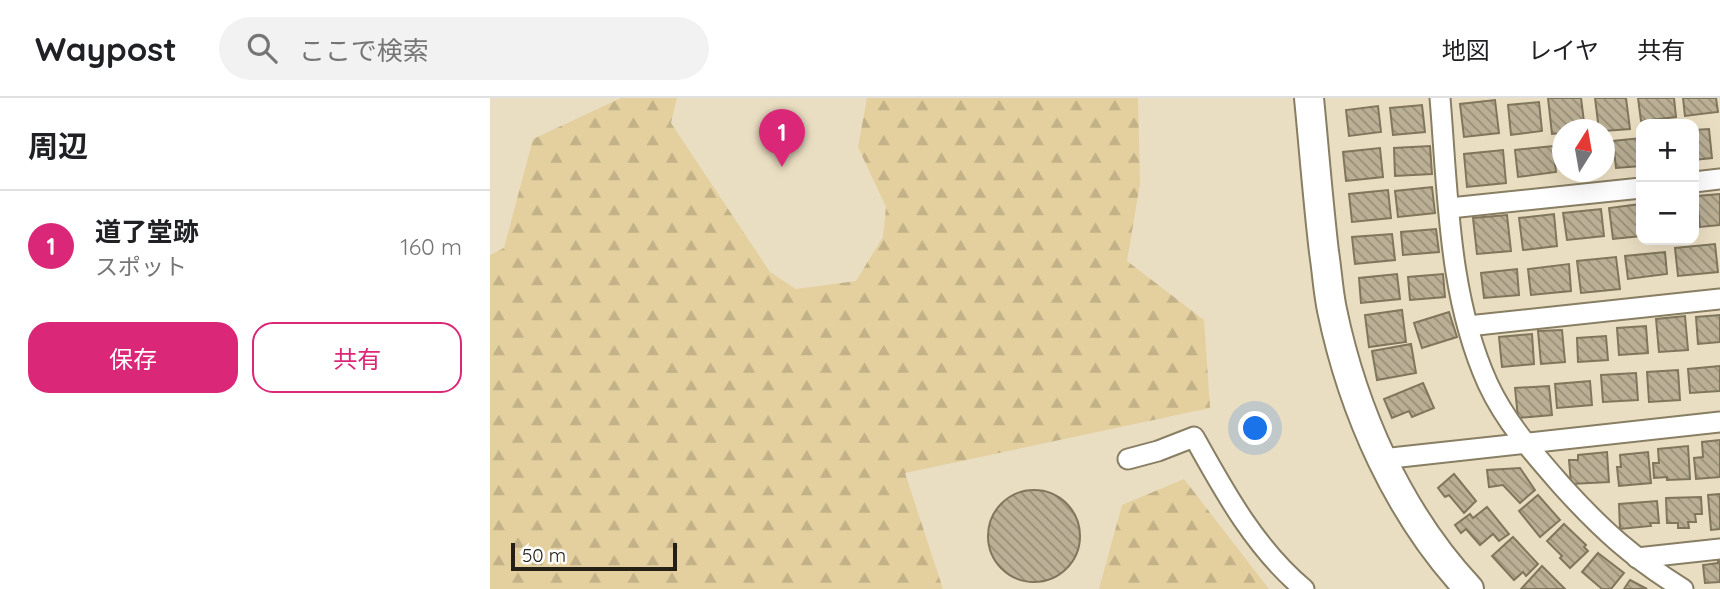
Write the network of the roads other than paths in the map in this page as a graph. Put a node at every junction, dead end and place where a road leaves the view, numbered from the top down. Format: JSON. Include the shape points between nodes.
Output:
{"nodes":[{"id":1,"x":1309,"y":98,"type":"edge"},
{"id":2,"x":1440,"y":98,"type":"edge"},
{"id":3,"x":1720,"y":179,"type":"edge"},
{"id":4,"x":1699,"y":181,"type":"edge"},
{"id":5,"x":1636,"y":189,"type":"edge"},
{"id":6,"x":1450,"y":208,"type":"junction"},
{"id":7,"x":1720,"y":299,"type":"edge"},
{"id":8,"x":1468,"y":326,"type":"junction"},
{"id":9,"x":1720,"y":422,"type":"edge"},
{"id":10,"x":1524,"y":443,"type":"junction"},
{"id":11,"x":1382,"y":459,"type":"junction"},
{"id":12,"x":1128,"y":460,"type":"dead end"},
{"id":13,"x":1720,"y":549,"type":"edge"},
{"id":14,"x":1637,"y":558,"type":"junction"},
{"id":15,"x":1304,"y":589,"type":"edge"},
{"id":16,"x":1469,"y":589,"type":"edge"},
{"id":17,"x":1684,"y":589,"type":"edge"}],
"edges":[{"from":1,"to":11,"type":"street","via":[[1331,307],[1358,404]]},
{"from":2,"to":6,"type":"street"},
{"from":3,"to":4,"type":"street"},
{"from":5,"to":6,"type":"street"},
{"from":6,"to":8,"type":"street","via":[[1456,271]]},
{"from":7,"to":8,"type":"street"},
{"from":8,"to":10,"type":"street","via":[[1489,385]]},
{"from":9,"to":10,"type":"street"},
{"from":10,"to":11,"type":"street"},
{"from":10,"to":14,"type":"street","via":[[1598,526]]},
{"from":11,"to":16,"type":"street","via":[[1421,527]]},
{"from":12,"to":15,"type":"street","via":[[1194,437],[1230,502],[1281,570]]},
{"from":13,"to":14,"type":"street"},
{"from":14,"to":17,"type":"street"}]}
